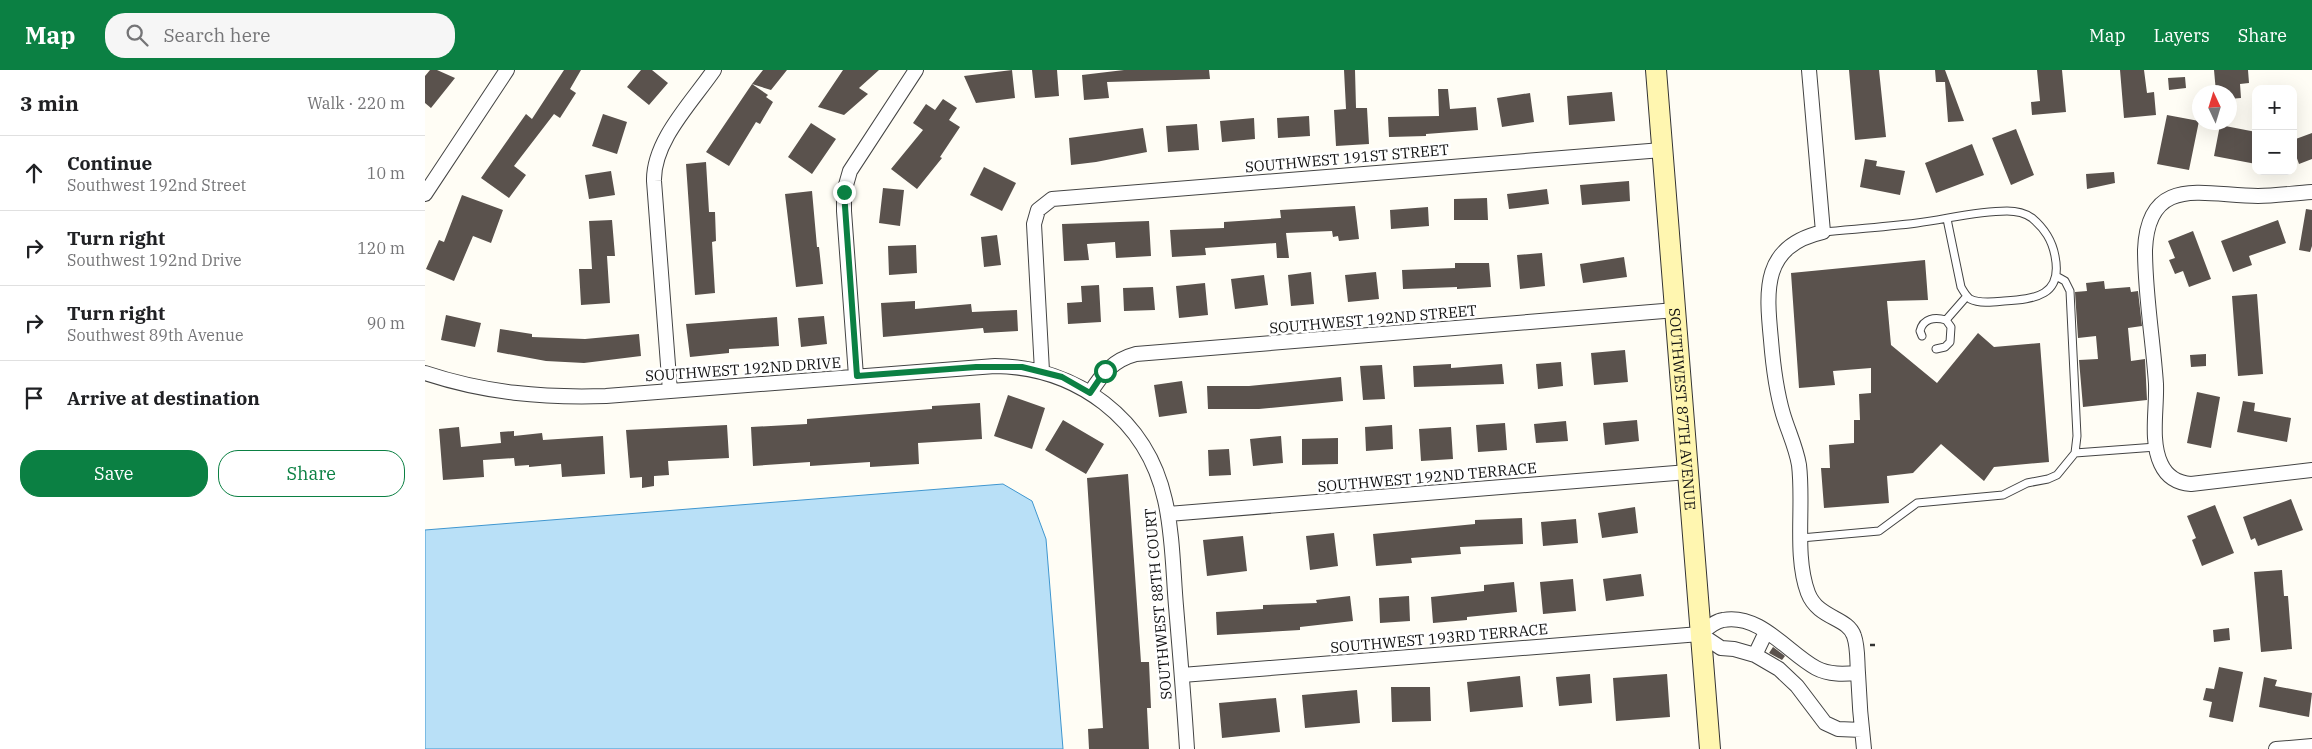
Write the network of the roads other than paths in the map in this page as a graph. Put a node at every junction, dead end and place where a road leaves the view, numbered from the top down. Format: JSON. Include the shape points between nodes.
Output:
{"nodes":[{"id":1,"x":507,"y":70,"type":"edge"},
{"id":2,"x":714,"y":70,"type":"edge"},
{"id":3,"x":916,"y":70,"type":"edge"},
{"id":4,"x":1656,"y":70,"type":"edge"},
{"id":5,"x":1809,"y":70,"type":"edge"},
{"id":6,"x":1663,"y":150,"type":"junction"},
{"id":7,"x":2312,"y":192,"type":"edge"},
{"id":8,"x":425,"y":194,"type":"edge"},
{"id":9,"x":1947,"y":219,"type":"junction"},
{"id":10,"x":1823,"y":232,"type":"junction"},
{"id":11,"x":2056,"y":276,"type":"junction"},
{"id":12,"x":1967,"y":296,"type":"junction"},
{"id":13,"x":1676,"y":310,"type":"junction"},
{"id":14,"x":1947,"y":320,"type":"junction"},
{"id":15,"x":1922,"y":336,"type":"dead end"},
{"id":16,"x":1936,"y":349,"type":"dead end"},
{"id":17,"x":1042,"y":371,"type":"junction"},
{"id":18,"x":425,"y":373,"type":"edge"},
{"id":19,"x":857,"y":376,"type":"junction"},
{"id":20,"x":670,"y":391,"type":"junction"},
{"id":21,"x":1090,"y":393,"type":"junction"},
{"id":22,"x":2157,"y":447,"type":"junction"},
{"id":23,"x":2075,"y":453,"type":"junction"},
{"id":24,"x":2312,"y":470,"type":"edge"},
{"id":25,"x":1688,"y":472,"type":"junction"},
{"id":26,"x":1168,"y":514,"type":"junction"},
{"id":27,"x":1801,"y":538,"type":"junction"},
{"id":28,"x":1766,"y":632,"type":"junction"},
{"id":29,"x":1700,"y":634,"type":"junction"},
{"id":30,"x":1755,"y":655,"type":"junction"},
{"id":31,"x":1807,"y":662,"type":"junction"},
{"id":32,"x":1858,"y":673,"type":"junction"},
{"id":33,"x":1181,"y":675,"type":"junction"},
{"id":34,"x":1792,"y":680,"type":"junction"},
{"id":35,"x":1862,"y":730,"type":"junction"},
{"id":36,"x":2312,"y":746,"type":"edge"},
{"id":37,"x":1187,"y":749,"type":"edge"},
{"id":38,"x":1710,"y":749,"type":"edge"},
{"id":39,"x":1864,"y":749,"type":"edge"},
{"id":40,"x":2276,"y":749,"type":"edge"}],
"edges":[{"from":1,"to":8,"type":"street"},
{"from":2,"to":20,"type":"street","via":[[661,145],[655,162]]},
{"from":3,"to":19,"type":"street","via":[[853,165],[845,184]]},
{"from":4,"to":6,"type":"street","name":"SOUTHWEST 87TH AVENUE"},
{"from":5,"to":10,"type":"street"},
{"from":6,"to":13,"type":"street","name":"SOUTHWEST 87TH AVENUE"},
{"from":6,"to":17,"type":"street","name":"SOUTHWEST 191ST STREET","via":[[1059,198],[1046,202],[1034,218],[1033,229]]},
{"from":7,"to":22,"type":"street","via":[[2258,196],[2208,192],[2179,194],[2159,205],[2152,216],[2145,250],[2156,385]]},
{"from":9,"to":10,"type":"lane"},
{"from":9,"to":11,"type":"lane","via":[[2000,211],[2030,216],[2051,241],[2057,265]]},
{"from":9,"to":12,"type":"lane","via":[[1959,278]]},
{"from":10,"to":27,"type":"street","via":[[1799,240],[1784,252],[1773,268],[1768,287],[1775,381],[1799,466]]},
{"from":11,"to":12,"type":"lane","via":[[2047,292],[2032,298],[1985,302]]},
{"from":11,"to":23,"type":"lane","via":[[2065,281],[2070,291],[2077,412]]},
{"from":12,"to":14,"type":"lane"},
{"from":13,"to":21,"type":"street","name":"SOUTHWEST 192ND STREET","via":[[1136,354],[1111,365]]},
{"from":13,"to":25,"type":"street","name":"SOUTHWEST 87TH AVENUE"},
{"from":14,"to":15,"type":"lane","via":[[1930,319],[1920,331]]},
{"from":14,"to":16,"type":"lane","via":[[1951,327],[1951,342]]},
{"from":17,"to":19,"type":"street","name":"SOUTHWEST 192ND DRIVE","via":[[995,366]]},
{"from":17,"to":21,"type":"street","name":"SOUTHWEST 192ND DRIVE","via":[[1062,377]]},
{"from":18,"to":20,"type":"street","name":"SOUTHWEST 192ND DRIVE","via":[[478,388],[527,395],[590,396]]},
{"from":19,"to":20,"type":"street","name":"SOUTHWEST 192ND DRIVE"},
{"from":21,"to":26,"type":"street","name":"SOUTHWEST 88TH COURT","via":[[1121,419],[1142,446],[1162,488]]},
{"from":22,"to":23,"type":"lane"},
{"from":22,"to":24,"type":"street","via":[[2164,471],[2183,484]]},
{"from":23,"to":27,"type":"lane","via":[[2053,478],[2027,483],[2003,495],[1917,503],[1879,531]]},
{"from":25,"to":26,"type":"street","name":"SOUTHWEST 192ND TERRACE"},
{"from":25,"to":29,"type":"street","name":"SOUTHWEST 87TH AVENUE"},
{"from":26,"to":33,"type":"street","name":"SOUTHWEST 88TH COURT"},
{"from":27,"to":32,"type":"street","via":[[1803,570],[1811,600],[1821,612],[1853,632]]},
{"from":28,"to":29,"type":"street","via":[[1749,623],[1722,620]]},
{"from":28,"to":30,"type":"street"},
{"from":28,"to":31,"type":"street"},
{"from":29,"to":30,"type":"street","via":[[1721,648]]},
{"from":29,"to":33,"type":"street","name":"SOUTHWEST 193RD TERRACE"},
{"from":29,"to":38,"type":"street","name":"SOUTHWEST 87TH AVENUE"},
{"from":30,"to":34,"type":"street"},
{"from":31,"to":32,"type":"street","via":[[1831,673]]},
{"from":31,"to":34,"type":"street"},
{"from":32,"to":35,"type":"street"},
{"from":33,"to":37,"type":"street","name":"SOUTHWEST 88TH COURT"},
{"from":34,"to":35,"type":"street","via":[[1825,723],[1838,729]]},
{"from":35,"to":39,"type":"street"},
{"from":36,"to":40,"type":"street"}]}
